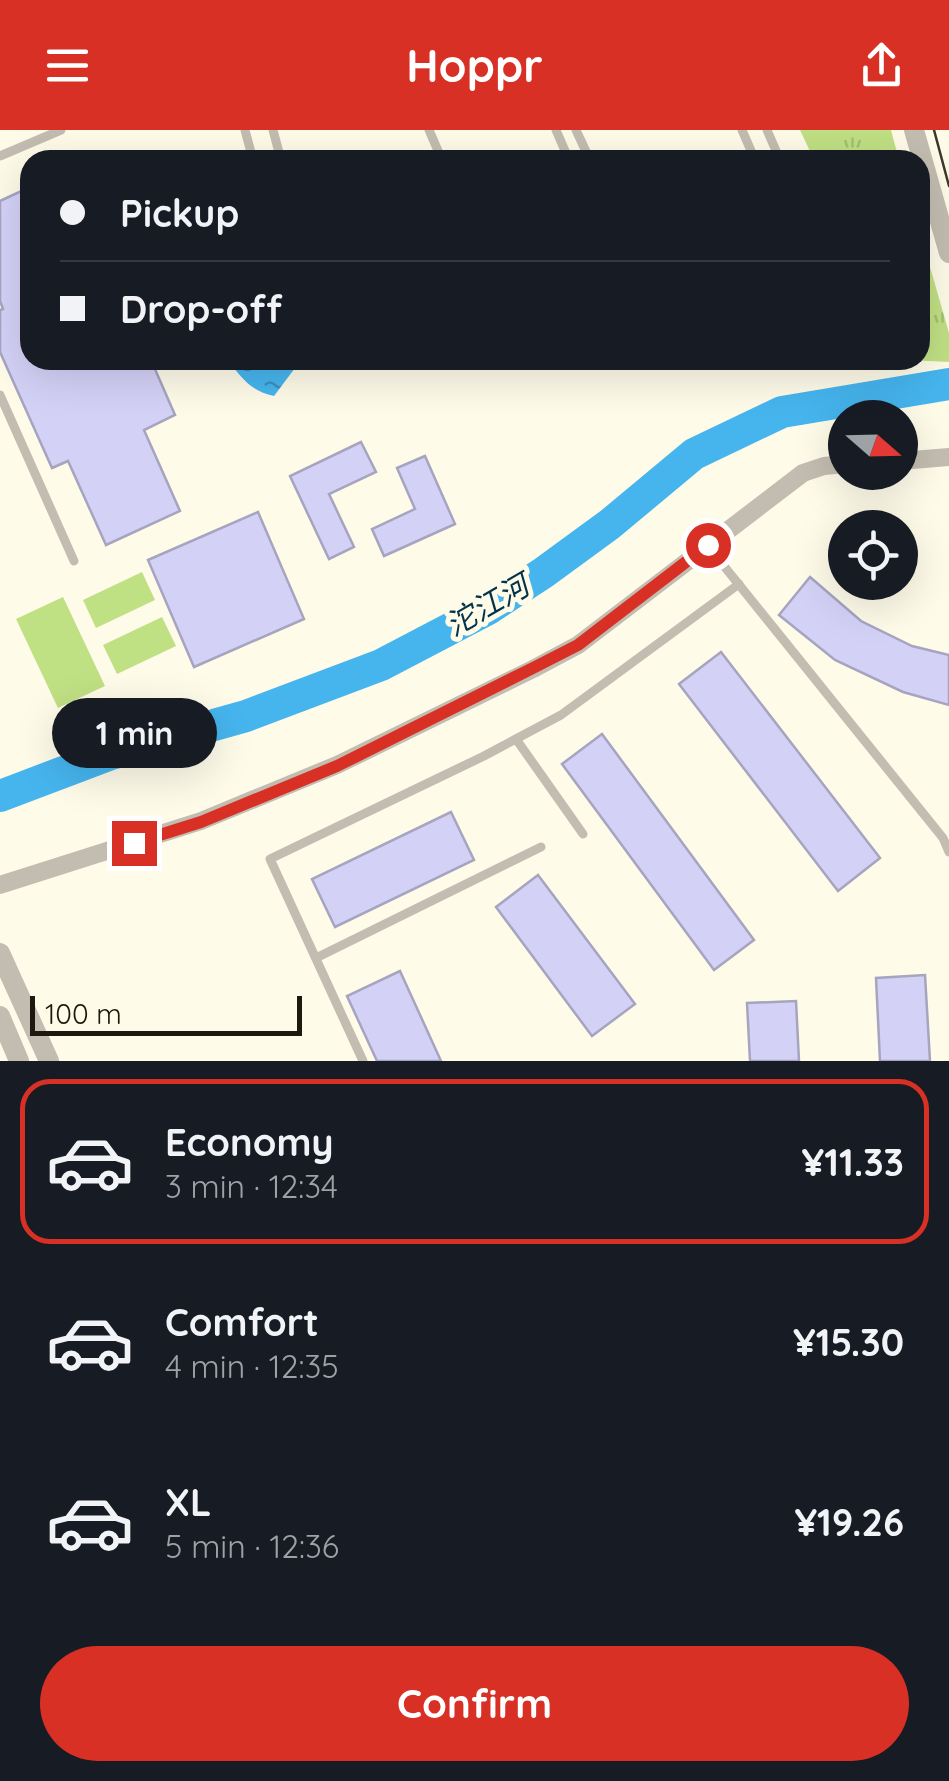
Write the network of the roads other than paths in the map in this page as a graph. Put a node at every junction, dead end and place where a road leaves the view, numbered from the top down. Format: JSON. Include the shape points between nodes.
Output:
{"nodes":[{"id":1,"x":62,"y":130,"type":"edge"},
{"id":2,"x":0,"y":156,"type":"edge"},
{"id":3,"x":930,"y":186,"type":"edge"},
{"id":4,"x":949,"y":253,"type":"edge"},
{"id":5,"x":0,"y":394,"type":"edge"},
{"id":6,"x":949,"y":457,"type":"edge"},
{"id":7,"x":918,"y":460,"type":"edge"},
{"id":8,"x":828,"y":466,"type":"edge"},
{"id":9,"x":708,"y":545,"type":"junction"},
{"id":10,"x":74,"y":561,"type":"dead end"},
{"id":11,"x":739,"y":584,"type":"junction"},
{"id":12,"x":516,"y":739,"type":"junction"},
{"id":13,"x":582,"y":834,"type":"dead end"},
{"id":14,"x":542,"y":846,"type":"dead end"},
{"id":15,"x":949,"y":852,"type":"edge"},
{"id":16,"x":0,"y":885,"type":"edge"},
{"id":17,"x":0,"y":953,"type":"edge"},
{"id":18,"x":316,"y":958,"type":"junction"},
{"id":19,"x":0,"y":1016,"type":"edge"},
{"id":20,"x":19,"y":1061,"type":"edge"},
{"id":21,"x":49,"y":1061,"type":"edge"},
{"id":22,"x":363,"y":1061,"type":"edge"}],
"edges":[{"from":1,"to":2,"type":"lane"},
{"from":3,"to":4,"type":"street"},
{"from":5,"to":10,"type":"lane"},
{"from":6,"to":7,"type":"street"},
{"from":8,"to":9,"type":"street","via":[[803,472]]},
{"from":9,"to":11,"type":"lane"},
{"from":9,"to":16,"type":"street","via":[[578,645],[337,766],[201,822]]},
{"from":11,"to":12,"type":"lane","via":[[561,716]]},
{"from":11,"to":15,"type":"lane"},
{"from":12,"to":13,"type":"lane"},
{"from":12,"to":18,"type":"lane","via":[[270,859]]},
{"from":14,"to":18,"type":"lane"},
{"from":17,"to":21,"type":"street"},
{"from":18,"to":22,"type":"lane"},
{"from":19,"to":20,"type":"street"}]}
